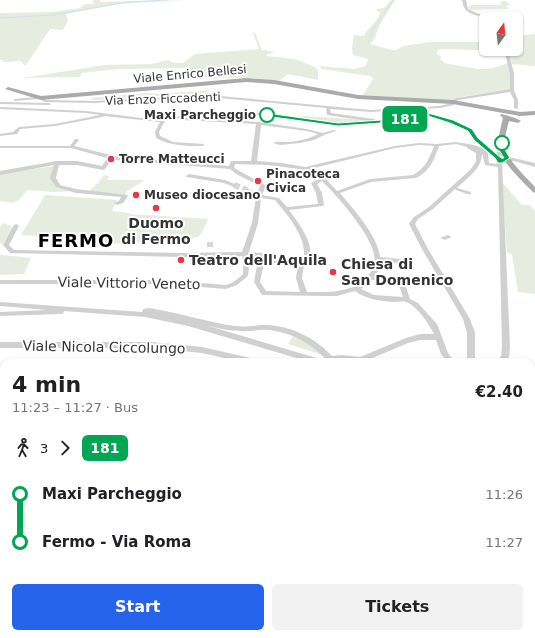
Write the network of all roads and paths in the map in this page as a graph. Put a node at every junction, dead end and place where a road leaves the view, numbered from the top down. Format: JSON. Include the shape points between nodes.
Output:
{"nodes":[{"id":1,"x":464,"y":0,"type":"edge"},
{"id":2,"x":479,"y":14,"type":"edge"},
{"id":3,"x":508,"y":56,"type":"edge"},
{"id":4,"x":0,"y":87,"type":"edge"},
{"id":5,"x":8,"y":89,"type":"junction"},
{"id":6,"x":512,"y":90,"type":"junction"},
{"id":7,"x":19,"y":93,"type":"junction"},
{"id":8,"x":36,"y":97,"type":"junction"},
{"id":9,"x":7,"y":101,"type":"junction"},
{"id":10,"x":0,"y":102,"type":"edge"},
{"id":11,"x":94,"y":102,"type":"junction"},
{"id":12,"x":453,"y":103,"type":"junction"},
{"id":13,"x":328,"y":107,"type":"junction"},
{"id":14,"x":483,"y":107,"type":"junction"},
{"id":15,"x":0,"y":108,"type":"edge"},
{"id":16,"x":514,"y":110,"type":"junction"},
{"id":17,"x":107,"y":115,"type":"junction"},
{"id":18,"x":535,"y":115,"type":"edge"},
{"id":19,"x":186,"y":117,"type":"junction"},
{"id":20,"x":506,"y":117,"type":"junction"},
{"id":21,"x":520,"y":118,"type":"junction"},
{"id":22,"x":163,"y":120,"type":"junction"},
{"id":23,"x":382,"y":122,"type":"junction"},
{"id":24,"x":259,"y":123,"type":"junction"},
{"id":25,"x":504,"y":127,"type":"junction"},
{"id":26,"x":334,"y":131,"type":"dead end"},
{"id":27,"x":0,"y":134,"type":"edge"},
{"id":28,"x":322,"y":134,"type":"junction"},
{"id":29,"x":77,"y":140,"type":"dead end"},
{"id":30,"x":275,"y":143,"type":"dead end"},
{"id":31,"x":202,"y":145,"type":"dead end"},
{"id":32,"x":437,"y":145,"type":"junction"},
{"id":33,"x":470,"y":146,"type":"junction"},
{"id":34,"x":0,"y":147,"type":"edge"},
{"id":35,"x":71,"y":147,"type":"junction"},
{"id":36,"x":502,"y":150,"type":"junction"},
{"id":37,"x":115,"y":158,"type":"junction"},
{"id":38,"x":507,"y":158,"type":"junction"},
{"id":39,"x":254,"y":161,"type":"junction"},
{"id":40,"x":499,"y":162,"type":"junction"},
{"id":41,"x":57,"y":163,"type":"junction"},
{"id":42,"x":535,"y":165,"type":"edge"},
{"id":43,"x":231,"y":168,"type":"junction"},
{"id":44,"x":305,"y":169,"type":"junction"},
{"id":45,"x":0,"y":173,"type":"edge"},
{"id":46,"x":189,"y":176,"type":"dead end"},
{"id":47,"x":323,"y":179,"type":"junction"},
{"id":48,"x":234,"y":185,"type":"tunnel mouth"},
{"id":49,"x":458,"y":189,"type":"dead end"},
{"id":50,"x":247,"y":190,"type":"tunnel mouth"},
{"id":51,"x":535,"y":191,"type":"edge"},
{"id":52,"x":336,"y":193,"type":"junction"},
{"id":53,"x":469,"y":193,"type":"dead end"},
{"id":54,"x":259,"y":196,"type":"junction"},
{"id":55,"x":117,"y":202,"type":"dead end"},
{"id":56,"x":286,"y":209,"type":"junction"},
{"id":57,"x":16,"y":226,"type":"dead end"},
{"id":58,"x":245,"y":254,"type":"junction"},
{"id":59,"x":261,"y":257,"type":"junction"},
{"id":60,"x":377,"y":259,"type":"junction"},
{"id":61,"x":400,"y":261,"type":"dead end"},
{"id":62,"x":301,"y":264,"type":"junction"},
{"id":63,"x":246,"y":267,"type":"tunnel mouth"},
{"id":64,"x":372,"y":278,"type":"junction"},
{"id":65,"x":0,"y":282,"type":"edge"},
{"id":66,"x":356,"y":289,"type":"junction"},
{"id":67,"x":304,"y":294,"type":"junction"},
{"id":68,"x":407,"y":300,"type":"junction"},
{"id":69,"x":0,"y":304,"type":"edge"},
{"id":70,"x":71,"y":310,"type":"junction"},
{"id":71,"x":0,"y":314,"type":"edge"},
{"id":72,"x":144,"y":314,"type":"junction"},
{"id":73,"x":438,"y":337,"type":"junction"},
{"id":74,"x":0,"y":345,"type":"edge"},
{"id":75,"x":237,"y":358,"type":"edge"},
{"id":76,"x":306,"y":358,"type":"edge"},
{"id":77,"x":329,"y":358,"type":"edge"},
{"id":78,"x":365,"y":358,"type":"edge"},
{"id":79,"x":448,"y":358,"type":"edge"},
{"id":80,"x":471,"y":358,"type":"edge"},
{"id":81,"x":505,"y":358,"type":"edge"}],
"edges":[{"from":1,"to":2,"type":"street","via":[[466,9]]},
{"from":3,"to":6,"type":"street"},
{"from":4,"to":5,"type":"main road"},
{"from":5,"to":7,"type":"main road"},
{"from":5,"to":8,"type":"main road"},
{"from":6,"to":12,"type":"street","name":"Via Enzo Ficcadenti","via":[[457,99]]},
{"from":6,"to":16,"type":"street","via":[[516,100]]},
{"from":7,"to":8,"type":"main road"},
{"from":7,"to":9,"type":"street"},
{"from":8,"to":9,"type":"street","name":"Viale Enrico Bellesi"},
{"from":8,"to":11,"type":"street","name":"Via Enzo Ficcadenti","via":[[48,102]]},
{"from":8,"to":12,"type":"main road","name":"Viale Enrico Bellesi","via":[[246,80],[274,82],[358,97]]},
{"from":9,"to":10,"type":"street","name":"Viale Enrico Bellesi"},
{"from":10,"to":11,"type":"street"},
{"from":11,"to":13,"type":"street","name":"Via Enzo Ficcadenti","via":[[209,96]]},
{"from":12,"to":13,"type":"street","name":"Via Enzo Ficcadenti","via":[[448,106],[399,111]]},
{"from":12,"to":14,"type":"main road","name":"Viale Enrico Bellesi"},
{"from":13,"to":23,"type":"street","via":[[329,114]]},
{"from":14,"to":16,"type":"main road","name":"Viale Enrico Bellesi"},
{"from":14,"to":20,"type":"main road","name":"Viale Enrico Bellesi"},
{"from":15,"to":17,"type":"street"},
{"from":16,"to":20,"type":"main road"},
{"from":16,"to":21,"type":"main road","name":"Viale Enrico Bellesi"},
{"from":17,"to":22,"type":"street"},
{"from":17,"to":27,"type":"street","via":[[19,128],[15,133]]},
{"from":18,"to":21,"type":"main road"},
{"from":19,"to":22,"type":"street"},
{"from":19,"to":23,"type":"street","via":[[204,113],[252,114],[287,116],[338,124]]},
{"from":19,"to":24,"type":"street"},
{"from":20,"to":21,"type":"main road","name":"Viale Enrico Bellesi"},
{"from":20,"to":25,"type":"main road"},
{"from":21,"to":25,"type":"main road"},
{"from":22,"to":31,"type":"street","via":[[157,132],[158,137],[171,144]]},
{"from":23,"to":40,"type":"street","via":[[433,115],[470,130]]},
{"from":24,"to":28,"type":"street"},
{"from":24,"to":39,"type":"street"},
{"from":25,"to":36,"type":"main road"},
{"from":26,"to":28,"type":"street"},
{"from":28,"to":30,"type":"street","via":[[316,138],[290,143]]},
{"from":29,"to":35,"type":"street"},
{"from":32,"to":33,"type":"street","via":[[456,143]]},
{"from":32,"to":44,"type":"street","via":[[412,145]]},
{"from":32,"to":52,"type":"street","via":[[426,170],[411,178],[375,180]]},
{"from":33,"to":40,"type":"street","via":[[485,153],[487,164]]},
{"from":33,"to":80,"type":"street","via":[[479,152],[479,161],[412,224],[471,333]]},
{"from":34,"to":35,"type":"street"},
{"from":35,"to":37,"type":"street"},
{"from":36,"to":38,"type":"main road"},
{"from":36,"to":40,"type":"street"},
{"from":37,"to":41,"type":"street","via":[[108,161],[103,168]]},
{"from":37,"to":43,"type":"street"},
{"from":38,"to":40,"type":"street"},
{"from":38,"to":42,"type":"street"},
{"from":38,"to":51,"type":"main road"},
{"from":39,"to":43,"type":"street","via":[[233,162]]},
{"from":39,"to":44,"type":"street"},
{"from":40,"to":81,"type":"street"},
{"from":41,"to":45,"type":"street"},
{"from":41,"to":55,"type":"street","via":[[53,178],[58,186],[125,196],[121,202]]},
{"from":43,"to":54,"type":"street","via":[[263,186]]},
{"from":44,"to":47,"type":"street"},
{"from":46,"to":48,"type":"street"},
{"from":47,"to":52,"type":"street"},
{"from":47,"to":56,"type":"street","via":[[314,183],[321,205]]},
{"from":49,"to":53,"type":"street"},
{"from":50,"to":54,"type":"street"},
{"from":52,"to":60,"type":"street","via":[[373,241]]},
{"from":54,"to":56,"type":"street","via":[[277,199]]},
{"from":54,"to":58,"type":"street","via":[[255,223]]},
{"from":56,"to":62,"type":"street","via":[[308,248],[309,257],[306,263]]},
{"from":57,"to":58,"type":"street","via":[[6,245],[12,252]]},
{"from":58,"to":59,"type":"street"},
{"from":59,"to":62,"type":"street"},
{"from":59,"to":67,"type":"street","via":[[257,282],[264,293]]},
{"from":60,"to":61,"type":"street"},
{"from":60,"to":64,"type":"street"},
{"from":62,"to":67,"type":"street","via":[[299,278]]},
{"from":63,"to":65,"type":"street","name":"Viale Vittorio Veneto","via":[[246,274],[240,281],[226,286],[148,282]]},
{"from":64,"to":66,"type":"street"},
{"from":64,"to":68,"type":"street","via":[[402,283]]},
{"from":66,"to":67,"type":"street","via":[[347,292]]},
{"from":66,"to":68,"type":"street","via":[[382,298]]},
{"from":68,"to":73,"type":"street","via":[[416,305],[434,326]]},
{"from":69,"to":70,"type":"street"},
{"from":70,"to":71,"type":"street","via":[[58,313]]},
{"from":70,"to":72,"type":"street"},
{"from":72,"to":76,"type":"street","via":[[188,323]]},
{"from":72,"to":77,"type":"street","via":[[149,310],[172,313],[220,326],[279,329],[303,337],[319,346]]},
{"from":73,"to":78,"type":"street","via":[[420,337],[406,341]]},
{"from":73,"to":79,"type":"street"},
{"from":74,"to":75,"type":"street","name":"Viale Nicola Ciccolungo","via":[[152,345],[202,350]]}]}
